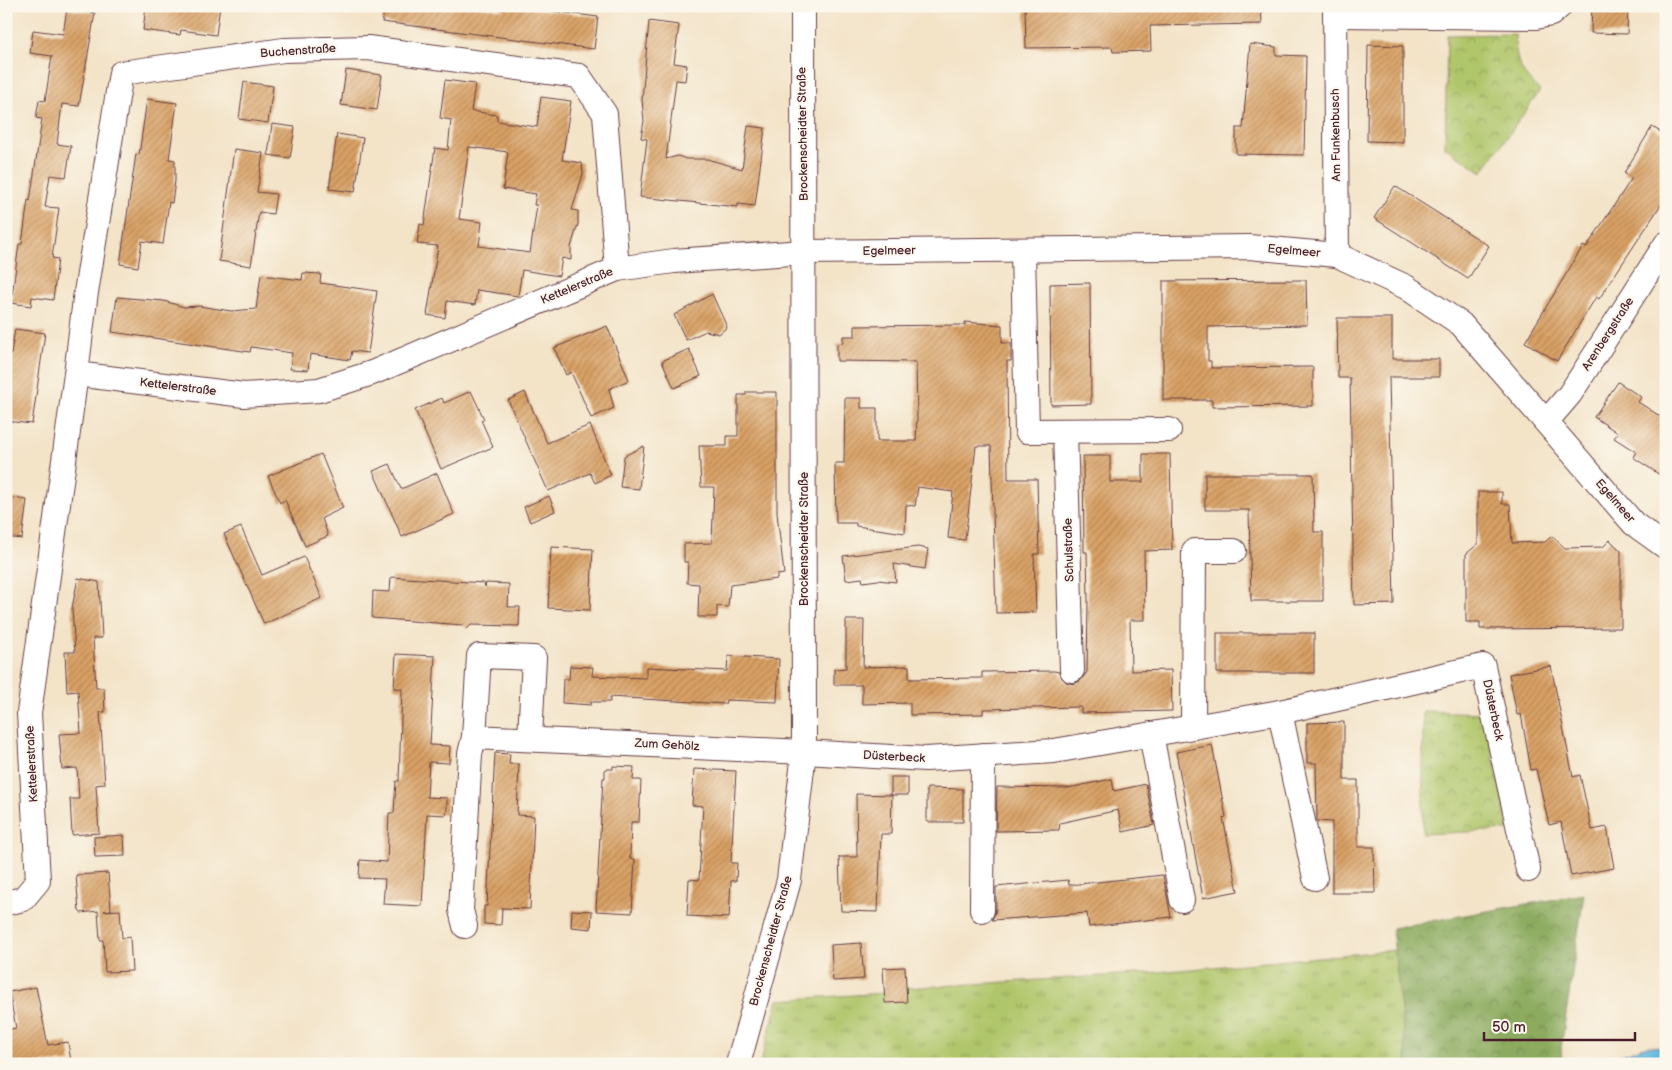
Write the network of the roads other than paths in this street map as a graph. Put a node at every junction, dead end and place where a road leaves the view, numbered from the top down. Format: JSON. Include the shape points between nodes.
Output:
{"nodes":[{"id":1,"x":802,"y":6,"type":"edge"},
{"id":2,"x":1560,"y":6,"type":"edge"},
{"id":3,"x":1335,"y":10,"type":"edge"},
{"id":4,"x":1666,"y":244,"type":"edge"},
{"id":5,"x":1022,"y":250,"type":"junction"},
{"id":6,"x":805,"y":252,"type":"junction"},
{"id":7,"x":1338,"y":255,"type":"junction"},
{"id":8,"x":617,"y":269,"type":"junction"},
{"id":9,"x":76,"y":374,"type":"junction"},
{"id":10,"x":1546,"y":422,"type":"junction"},
{"id":11,"x":1169,"y":430,"type":"dead end"},
{"id":12,"x":1065,"y":431,"type":"junction"},
{"id":13,"x":1666,"y":547,"type":"edge"},
{"id":14,"x":1234,"y":551,"type":"dead end"},
{"id":15,"x":1072,"y":670,"type":"dead end"},
{"id":16,"x":1280,"y":712,"type":"junction"},
{"id":17,"x":1193,"y":727,"type":"junction"},
{"id":18,"x":1151,"y":734,"type":"junction"},
{"id":19,"x":474,"y":737,"type":"junction"},
{"id":20,"x":530,"y":738,"type":"junction"},
{"id":21,"x":804,"y":752,"type":"junction"},
{"id":22,"x":983,"y":756,"type":"junction"},
{"id":23,"x":1528,"y":870,"type":"dead end"},
{"id":24,"x":1315,"y":878,"type":"dead end"},
{"id":25,"x":1182,"y":900,"type":"dead end"},
{"id":26,"x":6,"y":903,"type":"edge"},
{"id":27,"x":982,"y":910,"type":"dead end"},
{"id":28,"x":465,"y":926,"type":"dead end"},
{"id":29,"x":738,"y":1064,"type":"edge"}],
"edges":[{"from":1,"to":6,"type":"street","name":"Brockenscheidter Straße"},
{"from":2,"to":3,"type":"street","name":"Am Funkenbusch","via":[[1551,14],[1536,17]]},
{"from":3,"to":7,"type":"street","name":"Am Funkenbusch"},
{"from":4,"to":10,"type":"street","name":"Arenbergstraße","via":[[1570,394]]},
{"from":5,"to":6,"type":"street","name":"Egelmeer"},
{"from":5,"to":7,"type":"street","name":"Egelmeer","via":[[1250,247]]},
{"from":5,"to":12,"type":"street","via":[[1027,431]]},
{"from":6,"to":8,"type":"street","name":"Kettelerstraße","via":[[674,261]]},
{"from":6,"to":21,"type":"street","name":"Brockenscheidter Straße"},
{"from":7,"to":10,"type":"street","name":"Egelmeer","via":[[1406,287],[1462,324]]},
{"from":8,"to":9,"type":"street","name":"Kettelerstraße","via":[[372,373],[319,390],[244,395]]},
{"from":8,"to":9,"type":"street","name":"Buchenstraße","via":[[605,114],[579,76],[368,48],[284,50],[121,73]]},
{"from":9,"to":26,"type":"street","name":"Kettelerstraße","via":[[29,714],[38,881],[23,899]]},
{"from":10,"to":13,"type":"street","name":"Egelmeer","via":[[1634,524]]},
{"from":11,"to":12,"type":"street"},
{"from":12,"to":15,"type":"street","name":"Schulstraße"},
{"from":14,"to":17,"type":"street","via":[[1194,551]]},
{"from":16,"to":17,"type":"street","name":"Düsterbeck"},
{"from":16,"to":23,"type":"street","name":"Düsterbeck","via":[[1483,666]]},
{"from":16,"to":24,"type":"street"},
{"from":17,"to":18,"type":"street","name":"Düsterbeck"},
{"from":18,"to":22,"type":"street","name":"Düsterbeck","via":[[1054,751]]},
{"from":18,"to":25,"type":"street"},
{"from":19,"to":20,"type":"street","name":"Zum Gehölz"},
{"from":19,"to":20,"type":"street","via":[[478,656],[534,658]]},
{"from":19,"to":28,"type":"street","via":[[470,754],[461,910]]},
{"from":20,"to":21,"type":"street","name":"Zum Gehölz"},
{"from":21,"to":22,"type":"street","name":"Düsterbeck","via":[[926,759]]},
{"from":21,"to":29,"type":"street","name":"Brockenscheidter Straße","via":[[789,880]]},
{"from":22,"to":27,"type":"street"}]}
